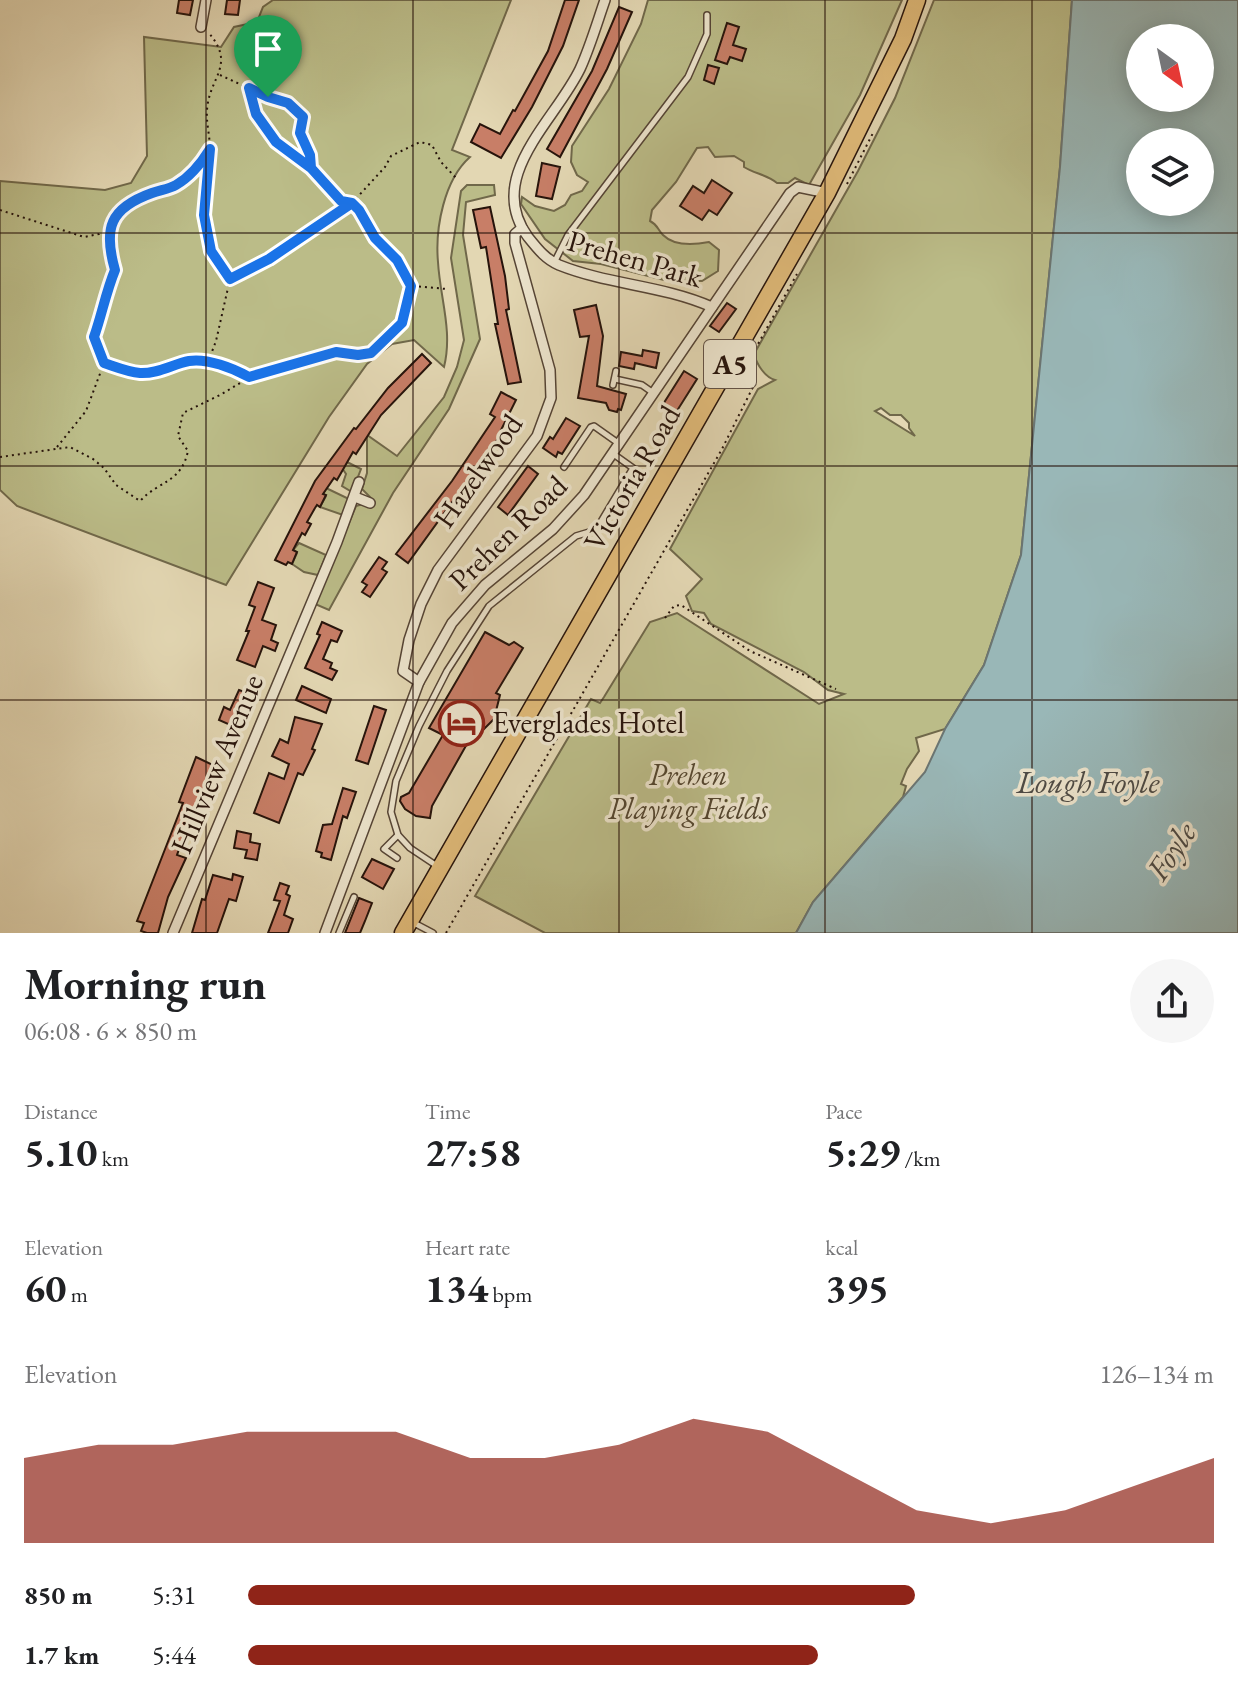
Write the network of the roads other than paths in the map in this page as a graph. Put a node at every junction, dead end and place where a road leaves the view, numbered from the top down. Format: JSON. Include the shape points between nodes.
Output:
{"nodes":[{"id":1,"x":206,"y":0,"type":"edge"},
{"id":2,"x":605,"y":0,"type":"edge"},
{"id":3,"x":917,"y":0,"type":"edge"},
{"id":4,"x":707,"y":15,"type":"dead end"},
{"id":5,"x":201,"y":27,"type":"road end"},
{"id":6,"x":827,"y":193,"type":"junction"},
{"id":7,"x":522,"y":228,"type":"junction"},
{"id":8,"x":554,"y":263,"type":"junction"},
{"id":9,"x":712,"y":307,"type":"junction"},
{"id":10,"x":616,"y":371,"type":"dead end"},
{"id":11,"x":652,"y":392,"type":"junction"},
{"id":12,"x":618,"y":443,"type":"junction"},
{"id":13,"x":611,"y":452,"type":"junction"},
{"id":14,"x":564,"y":467,"type":"dead end"},
{"id":15,"x":359,"y":482,"type":"dead end"},
{"id":16,"x":355,"y":497,"type":"junction"},
{"id":17,"x":370,"y":503,"type":"dead end"},
{"id":18,"x":419,"y":682,"type":"junction"},
{"id":19,"x":398,"y":835,"type":"junction"},
{"id":20,"x":397,"y":858,"type":"dead end"},
{"id":21,"x":441,"y":868,"type":"junction"},
{"id":22,"x":354,"y":897,"type":"dead end"},
{"id":23,"x":338,"y":901,"type":"junction"},
{"id":24,"x":350,"y":906,"type":"junction"},
{"id":25,"x":406,"y":927,"type":"edge"},
{"id":26,"x":326,"y":931,"type":"edge"},
{"id":27,"x":173,"y":933,"type":"edge"},
{"id":28,"x":339,"y":933,"type":"edge"},
{"id":29,"x":433,"y":933,"type":"edge"}],
"edges":[{"from":1,"to":5,"type":"street"},
{"from":2,"to":7,"type":"street","name":"Prehen Park","via":[[580,69],[514,179],[514,206]]},
{"from":3,"to":6,"type":"highway","name":"Victoria Road","number":"A5"},
{"from":4,"to":8,"type":"lane","via":[[707,34],[688,77],[568,235]]},
{"from":6,"to":9,"type":"street","name":"Prehen Road","via":[[798,187],[790,193]]},
{"from":6,"to":21,"type":"highway","name":"Victoria Road","number":"A5"},
{"from":7,"to":8,"type":"street","name":"Prehen Park"},
{"from":7,"to":18,"type":"street","name":"Hazelwood","via":[[515,243],[550,370],[551,398],[537,436],[438,570],[421,604],[403,671]]},
{"from":8,"to":9,"type":"street","name":"Prehen Park","via":[[681,294]]},
{"from":9,"to":11,"type":"street","name":"Prehen Road"},
{"from":10,"to":11,"type":"lane","via":[[614,382],[642,385]]},
{"from":11,"to":12,"type":"street","name":"Prehen Road"},
{"from":12,"to":13,"type":"street","name":"Prehen Road"},
{"from":12,"to":14,"type":"lane","via":[[591,427]]},
{"from":13,"to":18,"type":"street","name":"Prehen Road","via":[[584,495],[553,529],[485,585],[452,623]]},
{"from":13,"to":19,"type":"lane","via":[[633,468],[596,530],[576,536],[489,606],[447,671],[396,781],[391,812]]},
{"from":15,"to":16,"type":"street","name":"Hillview Avenue"},
{"from":16,"to":17,"type":"street"},
{"from":16,"to":27,"type":"street","name":"Hillview Avenue"},
{"from":18,"to":23,"type":"street","name":"Prehen Road"},
{"from":19,"to":20,"type":"lane","via":[[384,849]]},
{"from":19,"to":21,"type":"lane"},
{"from":21,"to":25,"type":"highway","name":"Victoria Road","number":"A5"},
{"from":22,"to":24,"type":"lane"},
{"from":23,"to":24,"type":"lane"},
{"from":23,"to":26,"type":"street","name":"Prehen Road"},
{"from":24,"to":28,"type":"lane"},
{"from":25,"to":29,"type":"lane"},
{"from":26,"to":28,"type":"lane"}]}
